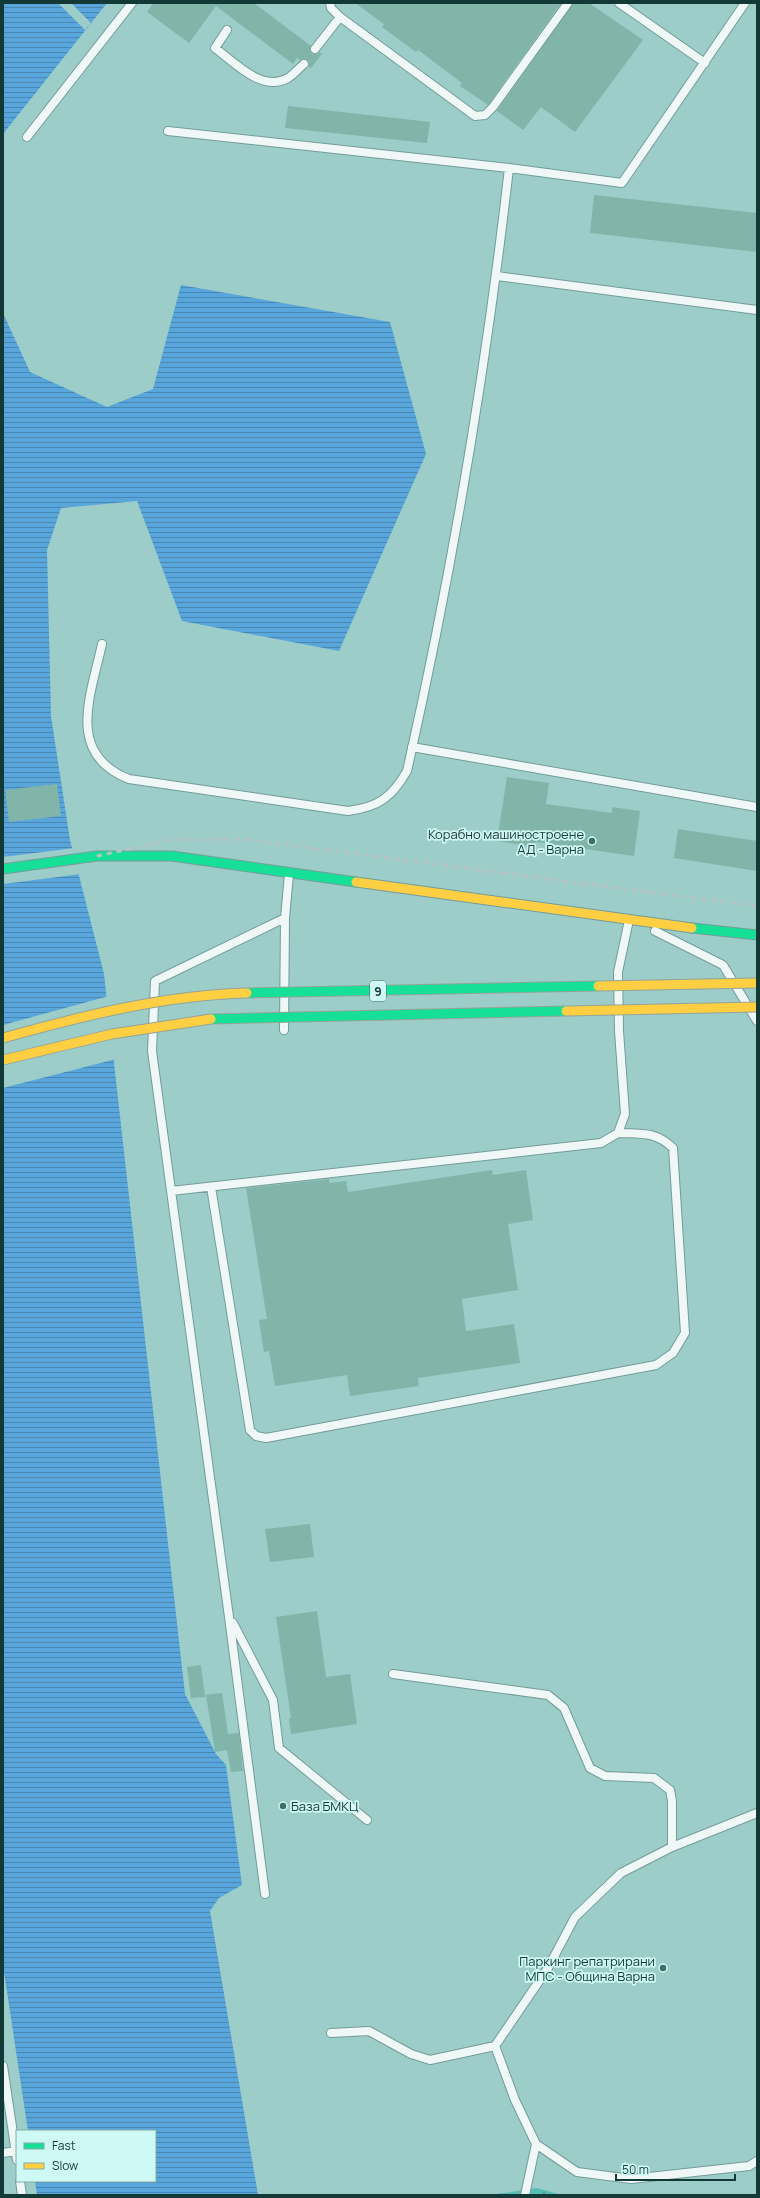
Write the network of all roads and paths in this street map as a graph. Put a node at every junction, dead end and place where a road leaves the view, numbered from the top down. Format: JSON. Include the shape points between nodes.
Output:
{"nodes":[{"id":1,"x":132,"y":3,"type":"edge"},
{"id":2,"x":330,"y":3,"type":"edge"},
{"id":3,"x":568,"y":3,"type":"edge"},
{"id":4,"x":619,"y":3,"type":"edge"},
{"id":5,"x":745,"y":3,"type":"edge"},
{"id":6,"x":340,"y":17,"type":"junction"},
{"id":7,"x":227,"y":30,"type":"dead end"},
{"id":8,"x":315,"y":49,"type":"dead end"},
{"id":9,"x":705,"y":63,"type":"junction"},
{"id":10,"x":304,"y":64,"type":"dead end"},
{"id":11,"x":168,"y":131,"type":"dead end"},
{"id":12,"x":27,"y":137,"type":"dead end"},
{"id":13,"x":509,"y":168,"type":"junction"},
{"id":14,"x":497,"y":276,"type":"junction"},
{"id":15,"x":757,"y":310,"type":"edge"},
{"id":16,"x":102,"y":644,"type":"dead end"},
{"id":17,"x":412,"y":747,"type":"junction"},
{"id":18,"x":757,"y":807,"type":"edge"},
{"id":19,"x":3,"y":869,"type":"edge"},
{"id":20,"x":289,"y":871,"type":"junction"},
{"id":21,"x":285,"y":918,"type":"junction"},
{"id":22,"x":630,"y":919,"type":"junction"},
{"id":23,"x":757,"y":935,"type":"edge"},
{"id":24,"x":757,"y":983,"type":"edge"},
{"id":25,"x":757,"y":1007,"type":"edge"},
{"id":26,"x":757,"y":1021,"type":"edge"},
{"id":27,"x":284,"y":1030,"type":"dead end"},
{"id":28,"x":3,"y":1038,"type":"edge"},
{"id":29,"x":3,"y":1060,"type":"edge"},
{"id":30,"x":618,"y":1133,"type":"junction"},
{"id":31,"x":211,"y":1187,"type":"junction"},
{"id":32,"x":171,"y":1191,"type":"junction"},
{"id":33,"x":229,"y":1617,"type":"junction"},
{"id":34,"x":392,"y":1674,"type":"dead end"},
{"id":35,"x":757,"y":1813,"type":"edge"},
{"id":36,"x":367,"y":1820,"type":"dead end"},
{"id":37,"x":672,"y":1847,"type":"junction"},
{"id":38,"x":265,"y":1894,"type":"dead end"},
{"id":39,"x":331,"y":2033,"type":"dead end"},
{"id":40,"x":494,"y":2046,"type":"junction"},
{"id":41,"x":3,"y":2066,"type":"edge"},
{"id":42,"x":536,"y":2144,"type":"junction"},
{"id":43,"x":16,"y":2151,"type":"joint"},
{"id":44,"x":3,"y":2153,"type":"edge"},
{"id":45,"x":757,"y":2161,"type":"edge"},
{"id":46,"x":20,"y":2182,"type":"edge"},
{"id":47,"x":22,"y":2195,"type":"edge"},
{"id":48,"x":525,"y":2195,"type":"edge"}],
"edges":[{"from":1,"to":12,"type":"lane"},
{"from":2,"to":6,"type":"lane","via":[[331,8]]},
{"from":3,"to":6,"type":"lane","via":[[493,107],[485,115],[474,116]]},
{"from":4,"to":9,"type":"lane"},
{"from":5,"to":9,"type":"lane"},
{"from":6,"to":8,"type":"lane"},
{"from":7,"to":10,"type":"lane","via":[[215,48],[256,79],[272,82],[287,78]]},
{"from":9,"to":13,"type":"lane","via":[[622,183]]},
{"from":11,"to":13,"type":"lane"},
{"from":13,"to":14,"type":"lane"},
{"from":14,"to":15,"type":"lane"},
{"from":14,"to":17,"type":"lane","via":[[452,556]]},
{"from":16,"to":17,"type":"lane","via":[[86,726],[88,740],[103,764],[129,779],[348,811],[366,809],[382,801],[397,788],[407,771]]},
{"from":17,"to":18,"type":"lane"},
{"from":19,"to":20,"type":"main road","via":[[97,856],[172,856]]},
{"from":20,"to":21,"type":"lane"},
{"from":20,"to":22,"type":"main road"},
{"from":21,"to":27,"type":"lane"},
{"from":21,"to":32,"type":"lane","via":[[155,981],[152,1052]]},
{"from":22,"to":23,"type":"main road"},
{"from":22,"to":26,"type":"lane","via":[[723,965]]},
{"from":22,"to":30,"type":"lane","via":[[618,972],[624,1114]]},
{"from":24,"to":28,"type":"main road","number":"9","bridge":true,"via":[[215,994],[138,1005],[64,1020]]},
{"from":25,"to":29,"type":"main road","number":"9","bridge":true,"via":[[214,1018],[112,1034]]},
{"from":30,"to":31,"type":"lane","via":[[601,1143]]},
{"from":30,"to":31,"type":"lane","via":[[650,1134],[663,1139],[673,1148],[685,1333],[673,1353],[656,1365],[266,1438],[256,1436],[250,1430]]},
{"from":31,"to":32,"type":"lane"},
{"from":32,"to":33,"type":"lane"},
{"from":33,"to":36,"type":"lane","via":[[273,1700],[279,1748]]},
{"from":33,"to":38,"type":"lane"},
{"from":34,"to":37,"type":"lane","via":[[548,1696],[564,1708],[590,1768],[605,1776],[654,1778],[670,1790]]},
{"from":35,"to":37,"type":"lane"},
{"from":37,"to":40,"type":"lane","via":[[621,1873],[575,1917],[548,1968]]},
{"from":39,"to":40,"type":"lane","via":[[369,2031],[411,2054],[430,2060]]},
{"from":40,"to":42,"type":"lane"},
{"from":41,"to":43,"type":"lane"},
{"from":42,"to":45,"type":"lane","via":[[577,2172],[631,2179],[749,2166]]},
{"from":42,"to":48,"type":"lane"},
{"from":43,"to":44,"type":"lane"},
{"from":46,"to":47,"type":"lane"}]}
